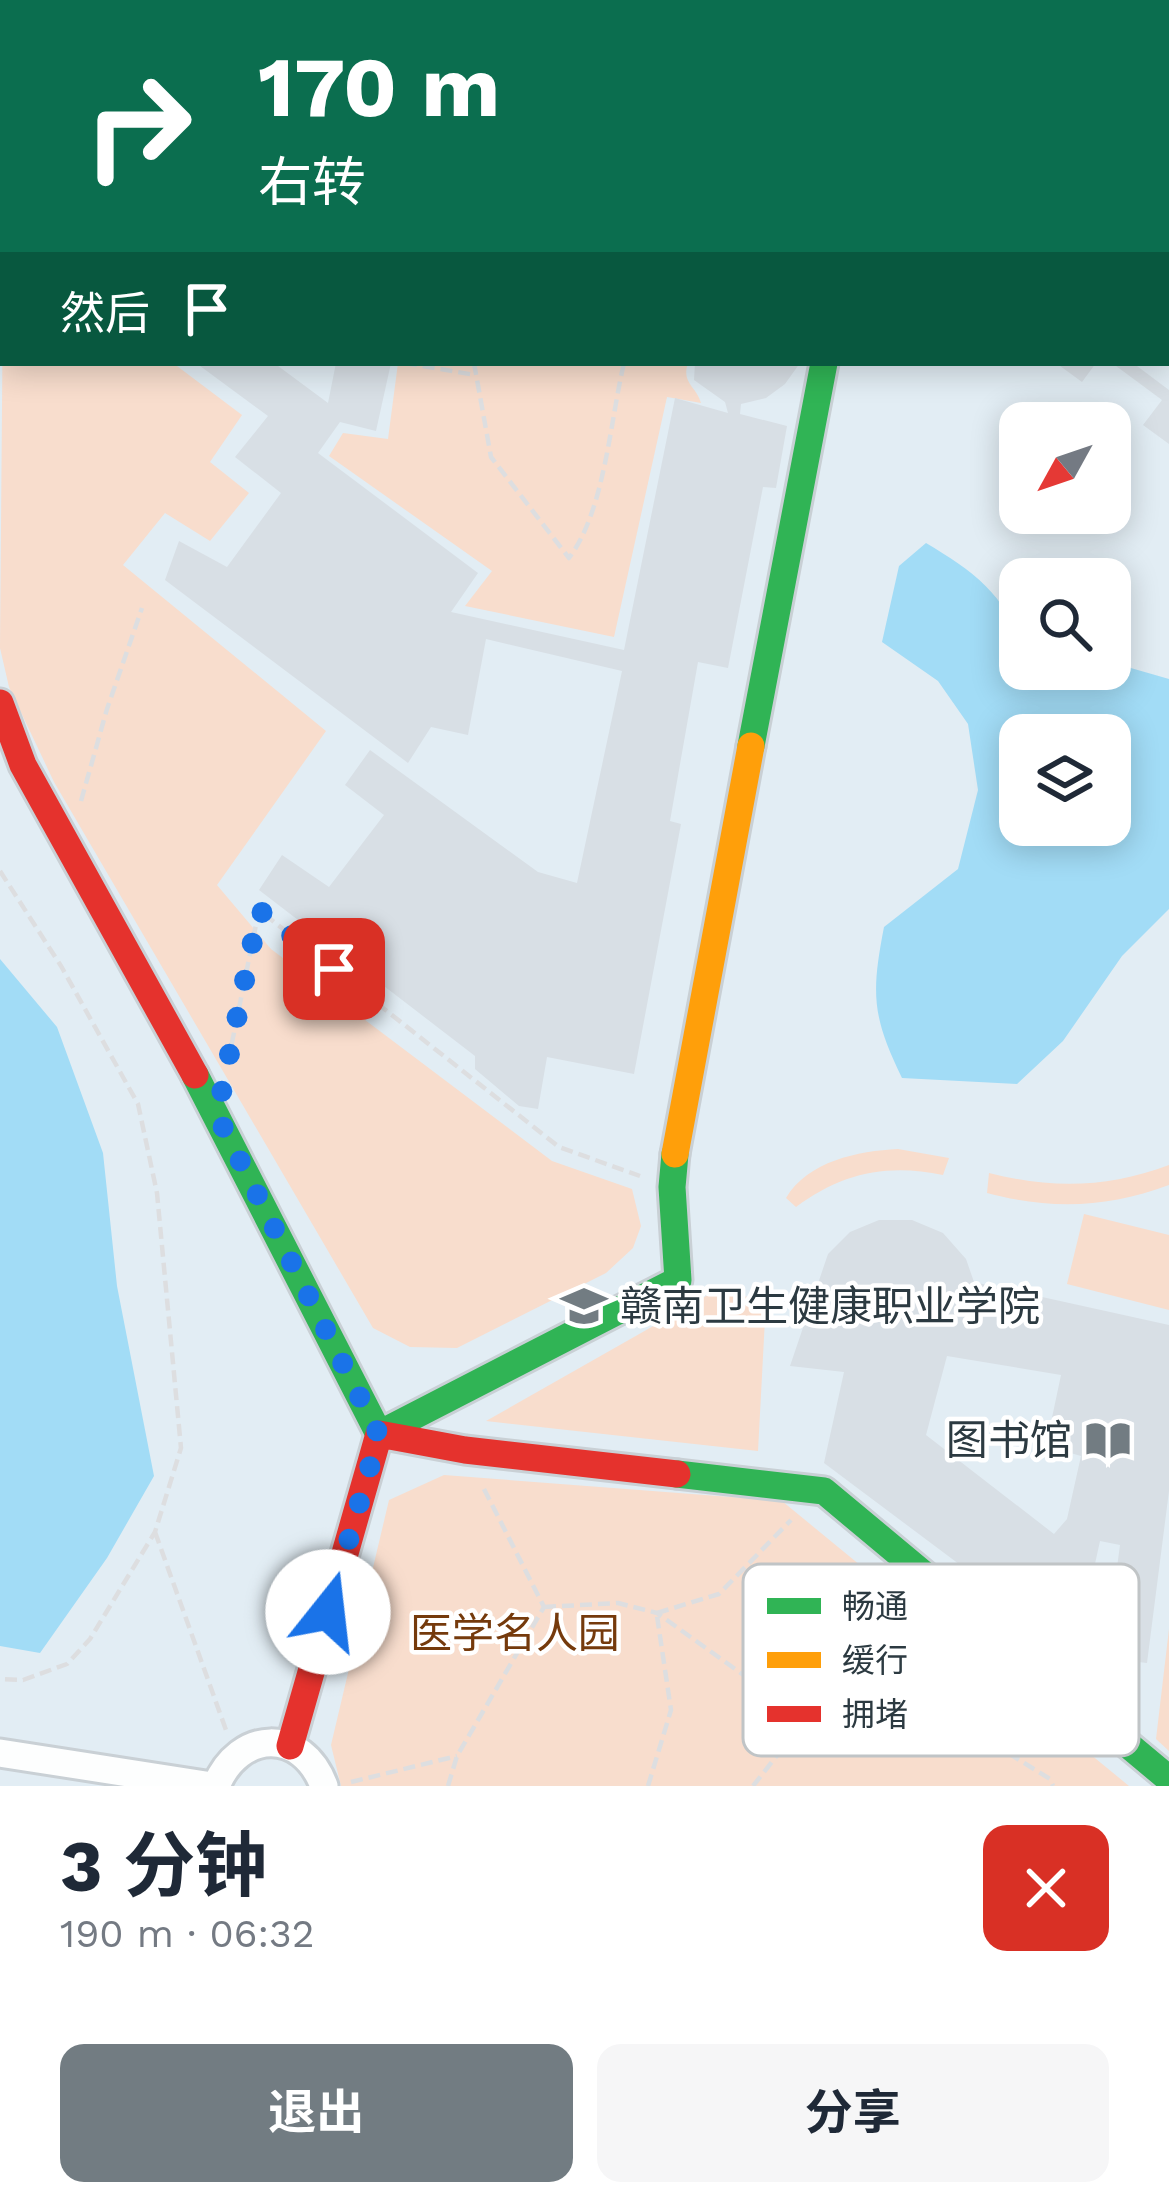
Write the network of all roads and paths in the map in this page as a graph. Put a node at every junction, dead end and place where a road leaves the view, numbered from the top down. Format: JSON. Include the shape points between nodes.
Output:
{"nodes":[{"id":1,"x":423,"y":366,"type":"edge"},
{"id":2,"x":474,"y":366,"type":"edge"},
{"id":3,"x":623,"y":366,"type":"edge"},
{"id":4,"x":823,"y":366,"type":"edge"},
{"id":5,"x":476,"y":375,"type":"junction"},
{"id":6,"x":142,"y":608,"type":"dead end"},
{"id":7,"x":0,"y":703,"type":"edge"},
{"id":8,"x":81,"y":800,"type":"dead end"},
{"id":9,"x":0,"y":871,"type":"edge"},
{"id":10,"x":217,"y":1115,"type":"junction"},
{"id":11,"x":672,"y":1187,"type":"junction"},
{"id":12,"x":379,"y":1435,"type":"junction"},
{"id":13,"x":465,"y":1450,"type":"junction"},
{"id":14,"x":824,"y":1491,"type":"junction"},
{"id":15,"x":155,"y":1532,"type":"junction"},
{"id":16,"x":749,"y":1564,"type":"edge"},
{"id":17,"x":911,"y":1564,"type":"edge"},
{"id":18,"x":743,"y":1570,"type":"edge"},
{"id":19,"x":544,"y":1607,"type":"junction"},
{"id":20,"x":657,"y":1613,"type":"junction"},
{"id":21,"x":743,"y":1675,"type":"edge"},
{"id":22,"x":0,"y":1679,"type":"edge"},
{"id":23,"x":290,"y":1746,"type":"junction"},
{"id":24,"x":236,"y":1754,"type":"junction"},
{"id":25,"x":1139,"y":1754,"type":"edge"},
{"id":26,"x":457,"y":1756,"type":"junction"},
{"id":27,"x":776,"y":1756,"type":"edge"},
{"id":28,"x":1014,"y":1756,"type":"edge"},
{"id":29,"x":16,"y":1766,"type":"edge"},
{"id":30,"x":1169,"y":1779,"type":"edge"},
{"id":31,"x":214,"y":1786,"type":"edge"},
{"id":32,"x":324,"y":1786,"type":"edge"},
{"id":33,"x":335,"y":1786,"type":"edge"},
{"id":34,"x":448,"y":1786,"type":"edge"},
{"id":35,"x":649,"y":1786,"type":"edge"},
{"id":36,"x":753,"y":1786,"type":"edge"},
{"id":37,"x":1053,"y":1786,"type":"edge"}],
"edges":[{"from":1,"to":5,"type":"path"},
{"from":2,"to":5,"type":"path"},
{"from":3,"to":5,"type":"path","via":[[600,482],[569,558],[490,457]]},
{"from":4,"to":11,"type":"street"},
{"from":6,"to":8,"type":"path"},
{"from":7,"to":10,"type":"street","via":[[23,765]]},
{"from":9,"to":15,"type":"path","via":[[138,1104],[157,1193],[181,1448]]},
{"from":10,"to":11,"type":"path","via":[[259,910],[559,1147]]},
{"from":10,"to":12,"type":"street"},
{"from":11,"to":12,"type":"street","via":[[678,1280]]},
{"from":12,"to":13,"type":"street"},
{"from":12,"to":23,"type":"street"},
{"from":13,"to":14,"type":"street"},
{"from":13,"to":19,"type":"path"},
{"from":14,"to":16,"type":"path"},
{"from":14,"to":17,"type":"street"},
{"from":15,"to":22,"type":"path","via":[[67,1664],[23,1680]]},
{"from":15,"to":24,"type":"path"},
{"from":18,"to":20,"type":"path","via":[[718,1594]]},
{"from":19,"to":20,"type":"path","via":[[618,1603]]},
{"from":19,"to":26,"type":"path"},
{"from":20,"to":21,"type":"path"},
{"from":20,"to":35,"type":"path","via":[[670,1710]]},
{"from":23,"to":24,"type":"street"},
{"from":23,"to":32,"type":"street"},
{"from":24,"to":31,"type":"street"},
{"from":25,"to":30,"type":"street"},
{"from":26,"to":33,"type":"path"},
{"from":26,"to":34,"type":"path"},
{"from":27,"to":36,"type":"path"},
{"from":28,"to":37,"type":"path"},
{"from":29,"to":31,"type":"street"}]}
